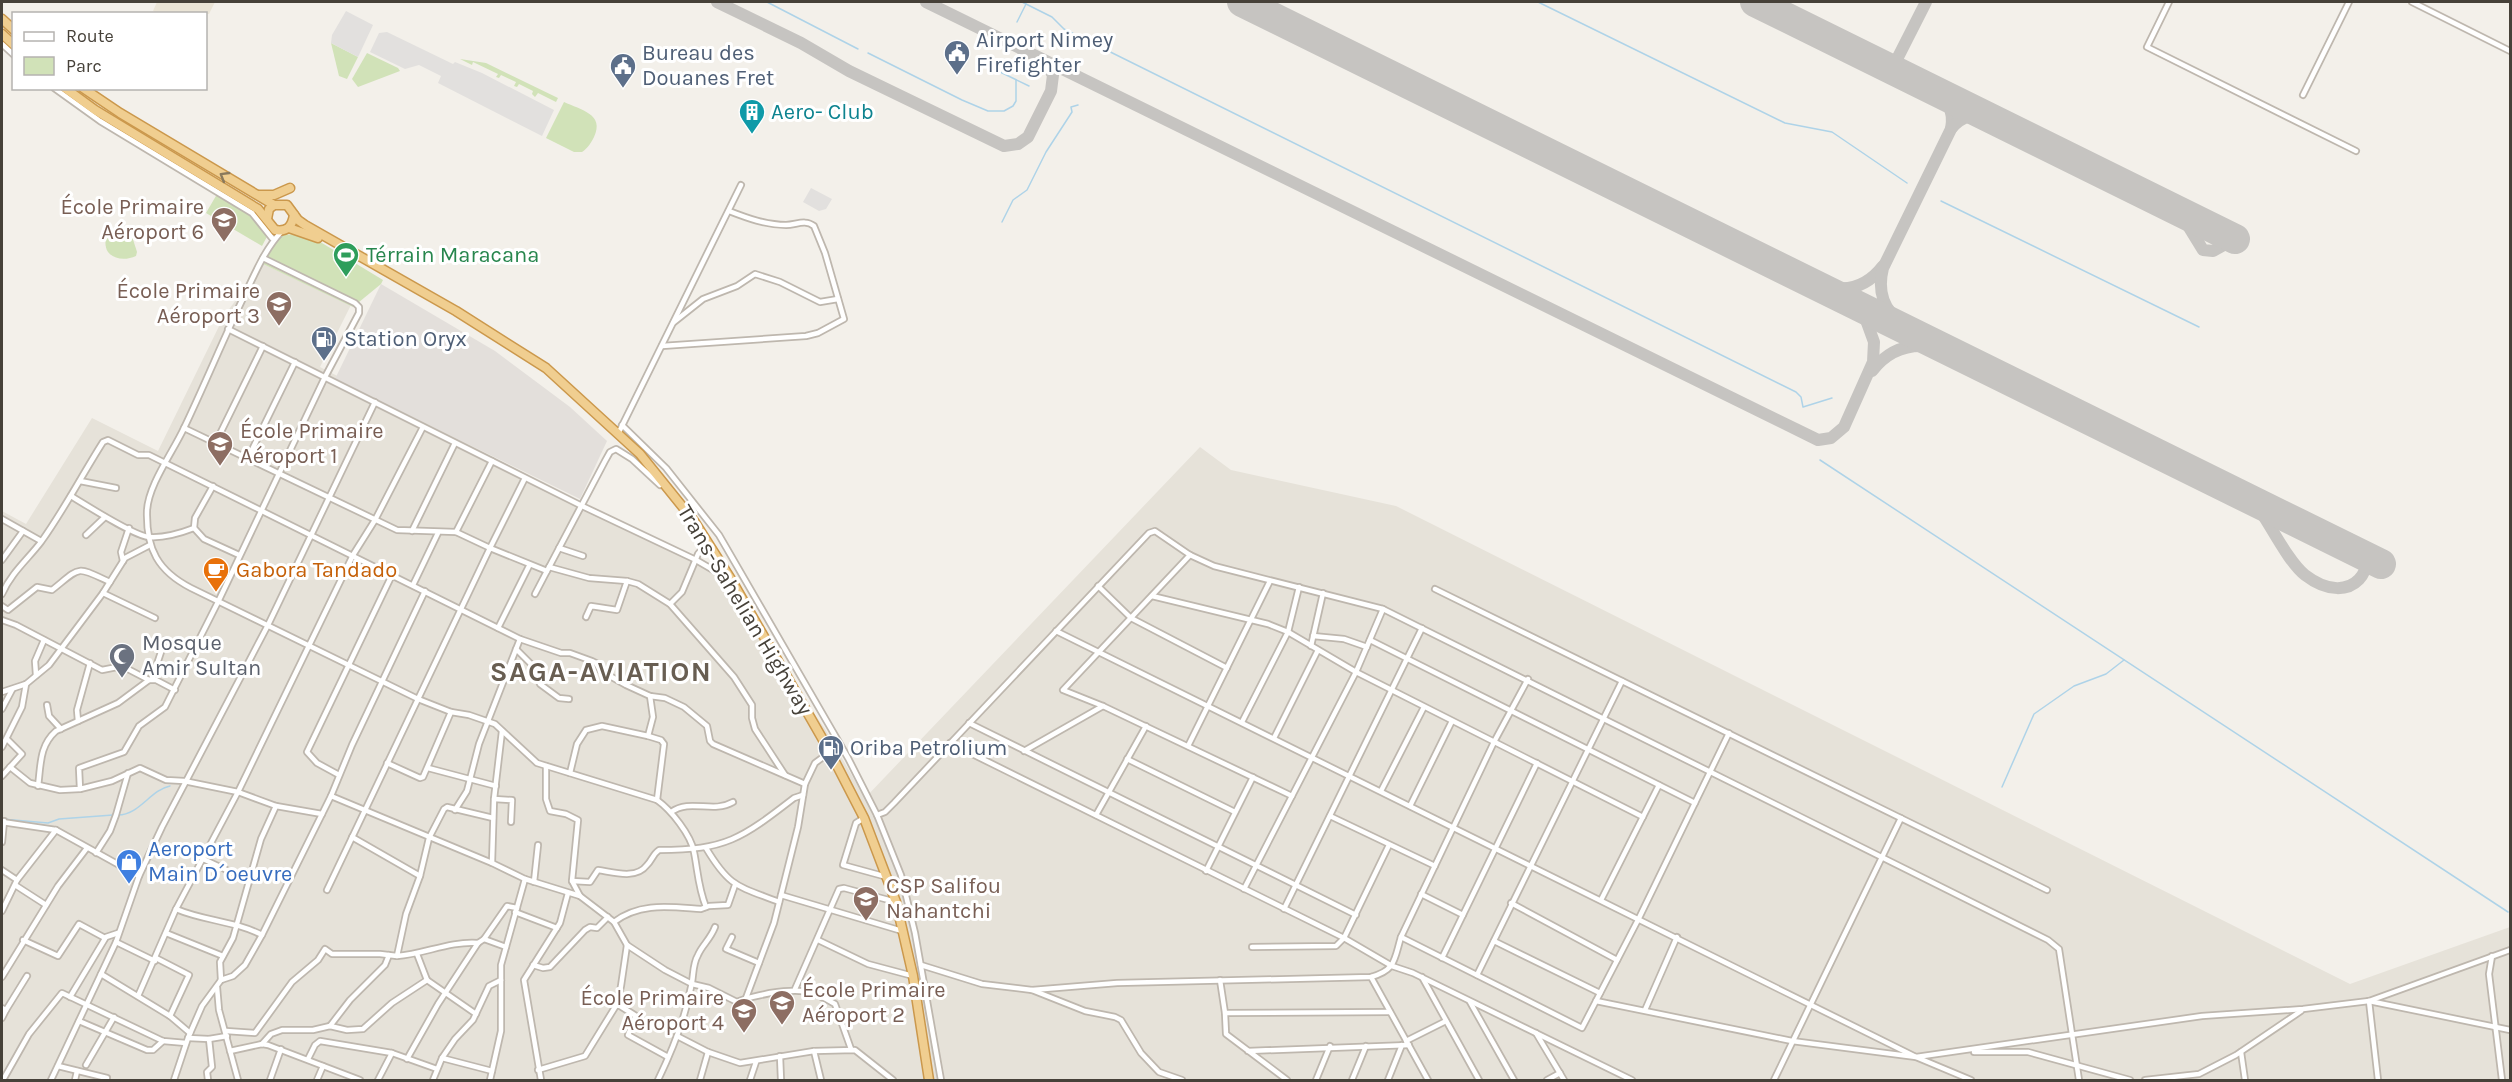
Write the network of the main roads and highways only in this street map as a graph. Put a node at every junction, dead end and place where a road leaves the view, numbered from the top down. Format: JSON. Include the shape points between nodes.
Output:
{"nodes":[{"id":1,"x":68,"y":90,"type":"edge"},
{"id":2,"x":86,"y":90,"type":"edge"},
{"id":3,"x":290,"y":188,"type":"dead end"},
{"id":4,"x":254,"y":194,"type":"junction"},
{"id":5,"x":274,"y":205,"type":"junction"},
{"id":6,"x":294,"y":215,"type":"junction"},
{"id":7,"x":268,"y":222,"type":"junction"},
{"id":8,"x":285,"y":229,"type":"junction"},
{"id":9,"x":346,"y":250,"type":"junction"},
{"id":10,"x":929,"y":1080,"type":"edge"}],
"edges":[{"from":1,"to":7,"type":"highway","via":[[258,209]]},
{"from":4,"to":2,"type":"highway","one_way":true},
{"from":3,"to":4,"type":"highway","via":[[274,195]]},
{"from":4,"to":5,"type":"highway"},
{"from":5,"to":6,"type":"highway","via":[[287,205]]},
{"from":5,"to":7,"type":"highway","via":[[269,209]]},
{"from":6,"to":8,"type":"highway","via":[[293,223]]},
{"from":6,"to":9,"type":"highway","name":"Trans-Sahelian Highway"},
{"from":7,"to":8,"type":"highway","via":[[275,230]]},
{"from":8,"to":9,"type":"highway","name":"Trans-Sahelian Highway","via":[[303,232]]},
{"from":9,"to":10,"type":"highway","name":"Trans-Sahelian Highway","via":[[456,311],[564,383],[620,429],[708,542],[864,818],[896,902],[913,976]]}]}
